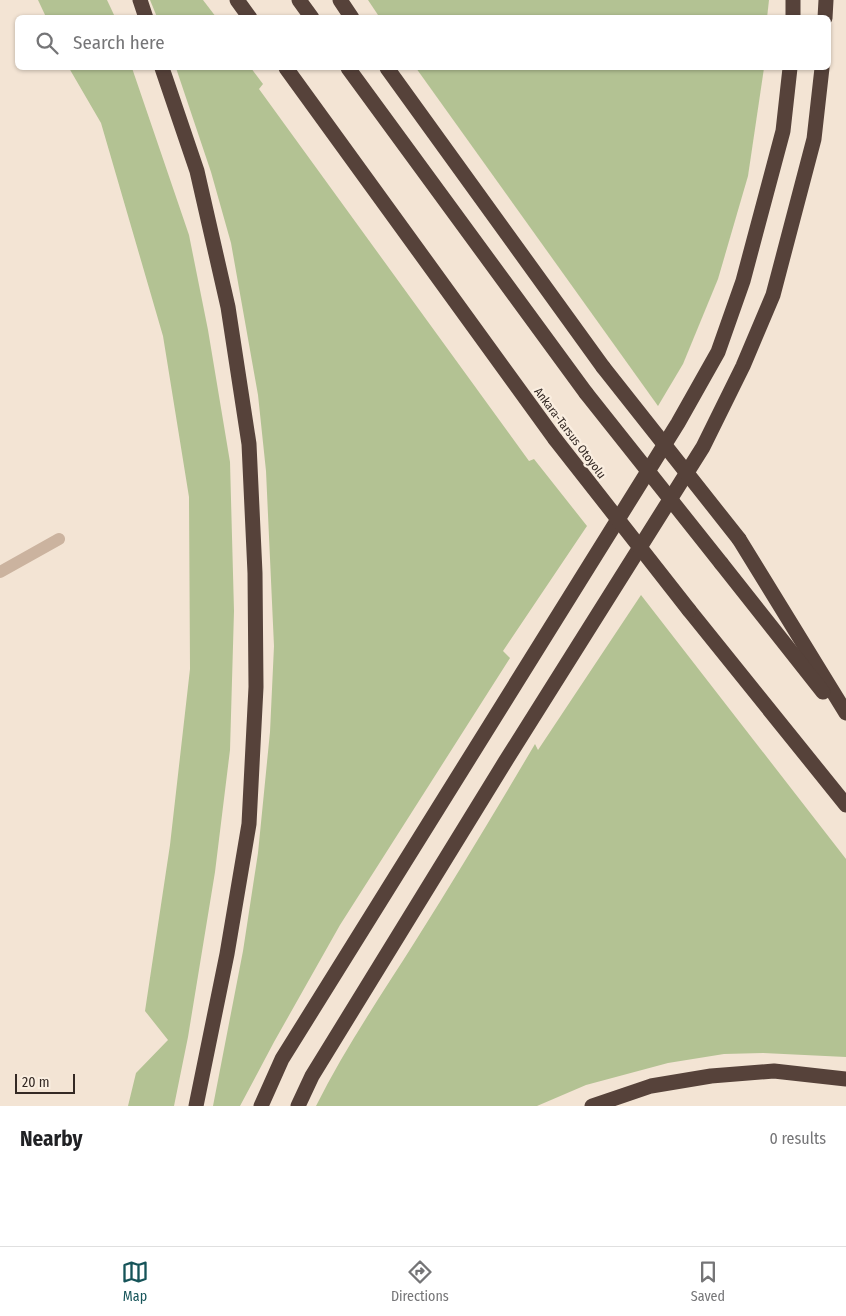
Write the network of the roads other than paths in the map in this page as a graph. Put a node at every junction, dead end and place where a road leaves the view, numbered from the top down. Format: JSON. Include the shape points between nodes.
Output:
{"nodes":[{"id":1,"x":140,"y":0,"type":"edge"},
{"id":2,"x":237,"y":0,"type":"edge"},
{"id":3,"x":299,"y":0,"type":"edge"},
{"id":4,"x":340,"y":0,"type":"edge"},
{"id":5,"x":794,"y":0,"type":"edge"},
{"id":6,"x":826,"y":0,"type":"edge"},
{"id":7,"x":145,"y":15,"type":"edge"},
{"id":8,"x":248,"y":15,"type":"edge"},
{"id":9,"x":310,"y":15,"type":"edge"},
{"id":10,"x":350,"y":15,"type":"edge"},
{"id":11,"x":793,"y":15,"type":"edge"},
{"id":12,"x":825,"y":15,"type":"edge"},
{"id":13,"x":163,"y":70,"type":"edge"},
{"id":14,"x":287,"y":70,"type":"edge"},
{"id":15,"x":349,"y":70,"type":"edge"},
{"id":16,"x":389,"y":70,"type":"edge"},
{"id":17,"x":790,"y":70,"type":"edge"},
{"id":18,"x":822,"y":70,"type":"edge"},
{"id":19,"x":59,"y":539,"type":"dead end"},
{"id":20,"x":0,"y":572,"type":"edge"},
{"id":21,"x":846,"y":713,"type":"edge"},
{"id":22,"x":846,"y":720,"type":"edge"},
{"id":23,"x":846,"y":805,"type":"edge"},
{"id":24,"x":846,"y":1078,"type":"edge"},
{"id":25,"x":196,"y":1106,"type":"edge"},
{"id":26,"x":261,"y":1106,"type":"edge"},
{"id":27,"x":298,"y":1106,"type":"edge"},
{"id":28,"x":592,"y":1106,"type":"edge"}],
"edges":[{"from":1,"to":7,"type":"highway"},
{"from":2,"to":8,"type":"highway"},
{"from":3,"to":9,"type":"highway"},
{"from":4,"to":10,"type":"highway"},
{"from":5,"to":11,"type":"highway"},
{"from":6,"to":12,"type":"highway"},
{"from":13,"to":25,"type":"highway","via":[[197,172],[228,307],[249,444],[255,573],[256,687],[249,824]]},
{"from":14,"to":23,"type":"highway","name":"Ankara-Tarsus Otoyolu","bridge":true,"via":[[555,439]]},
{"from":15,"to":22,"type":"highway","bridge":true,"via":[[586,393]]},
{"from":16,"to":21,"type":"highway","bridge":true,"via":[[603,368],[739,539]]},
{"from":17,"to":26,"type":"highway","via":[[783,131],[762,215],[718,352],[678,423],[282,1059]]},
{"from":18,"to":27,"type":"highway","via":[[814,139],[773,295],[703,447],[322,1059]]},
{"from":19,"to":20,"type":"street"},
{"from":24,"to":28,"type":"highway","via":[[774,1071],[712,1076],[652,1086]]}]}
